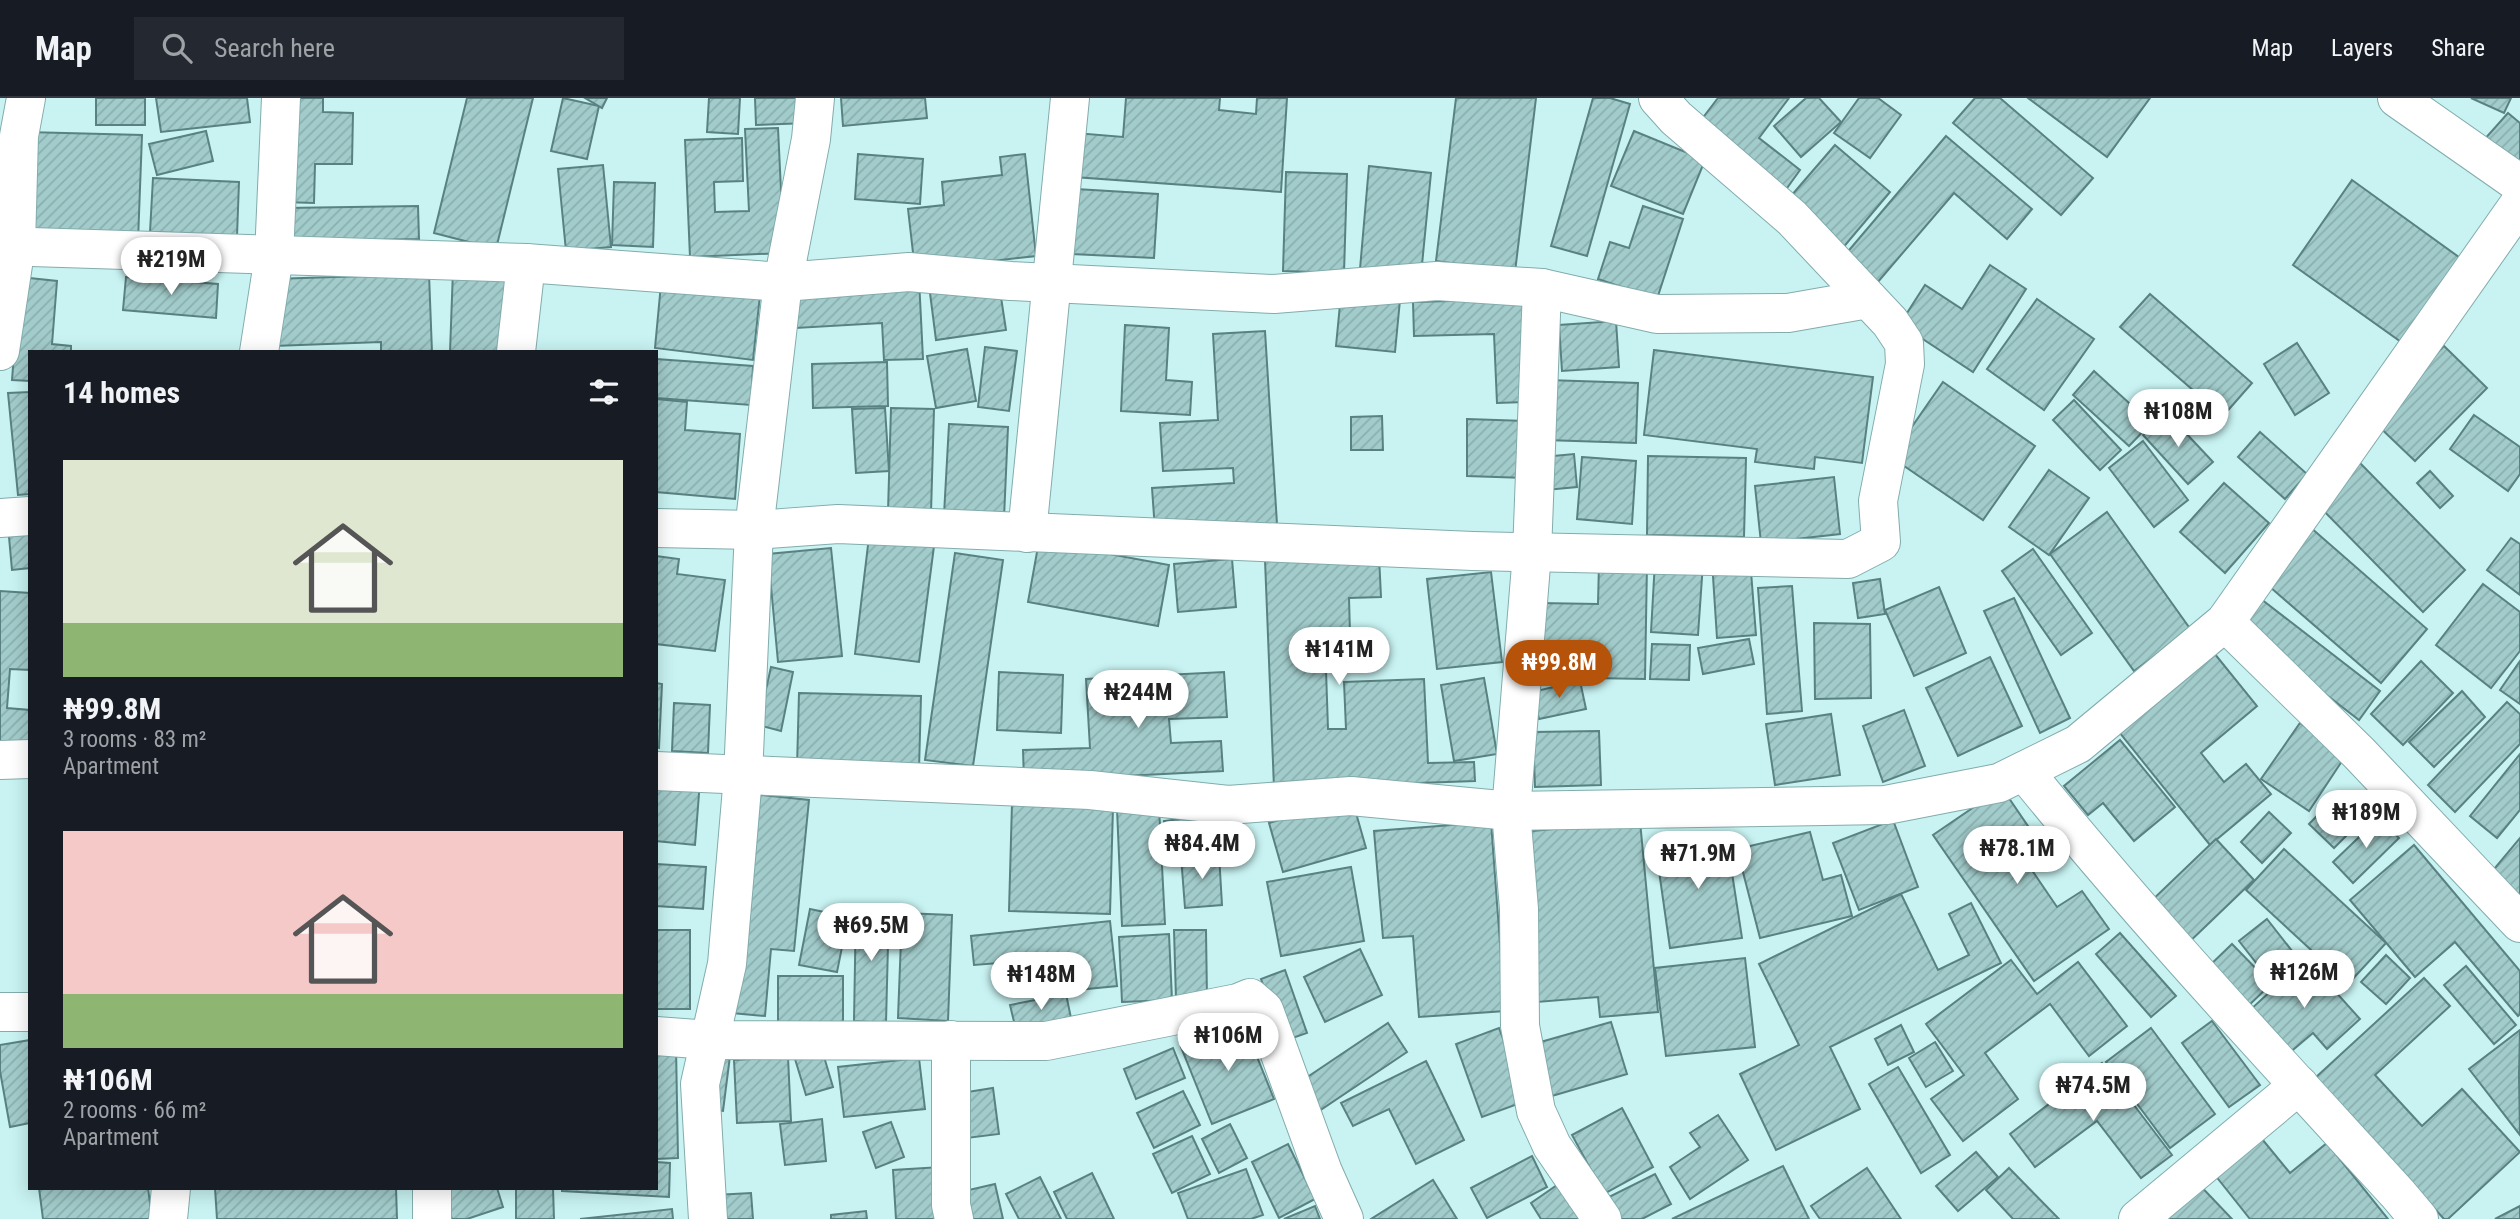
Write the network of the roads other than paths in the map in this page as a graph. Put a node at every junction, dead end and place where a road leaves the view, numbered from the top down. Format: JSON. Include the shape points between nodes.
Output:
{"nodes":[{"id":1,"x":26,"y":98,"type":"edge"},
{"id":2,"x":281,"y":98,"type":"edge"},
{"id":3,"x":815,"y":98,"type":"edge"},
{"id":4,"x":1070,"y":98,"type":"edge"},
{"id":5,"x":2397,"y":98,"type":"edge"},
{"id":6,"x":1676,"y":105,"type":"edge"},
{"id":7,"x":2520,"y":184,"type":"edge"},
{"id":8,"x":2520,"y":203,"type":"edge"},
{"id":9,"x":8,"y":245,"type":"edge"},
{"id":10,"x":274,"y":256,"type":"junction"},
{"id":11,"x":526,"y":263,"type":"junction"},
{"id":12,"x":783,"y":282,"type":"junction"},
{"id":13,"x":1053,"y":283,"type":"junction"},
{"id":14,"x":1542,"y":288,"type":"junction"},
{"id":15,"x":1868,"y":299,"type":"junction"},
{"id":16,"x":259,"y":350,"type":"edge"},
{"id":17,"x":516,"y":350,"type":"edge"},
{"id":18,"x":0,"y":351,"type":"edge"},
{"id":19,"x":28,"y":516,"type":"edge"},
{"id":20,"x":0,"y":518,"type":"edge"},
{"id":21,"x":658,"y":528,"type":"edge"},
{"id":22,"x":754,"y":530,"type":"junction"},
{"id":23,"x":1027,"y":533,"type":"junction"},
{"id":24,"x":1532,"y":552,"type":"junction"},
{"id":25,"x":2225,"y":622,"type":"junction"},
{"id":26,"x":28,"y":759,"type":"edge"},
{"id":27,"x":0,"y":760,"type":"edge"},
{"id":28,"x":658,"y":771,"type":"edge"},
{"id":29,"x":2024,"y":771,"type":"junction"},
{"id":30,"x":743,"y":776,"type":"junction"},
{"id":31,"x":1511,"y":811,"type":"junction"},
{"id":32,"x":2520,"y":923,"type":"edge"},
{"id":33,"x":0,"y":1012,"type":"edge"},
{"id":34,"x":28,"y":1012,"type":"edge"},
{"id":35,"x":658,"y":1036,"type":"edge"},
{"id":36,"x":710,"y":1040,"type":"junction"},
{"id":37,"x":951,"y":1041,"type":"junction"},
{"id":38,"x":2299,"y":1085,"type":"junction"},
{"id":39,"x":171,"y":1190,"type":"edge"},
{"id":40,"x":432,"y":1190,"type":"edge"},
{"id":41,"x":169,"y":1219,"type":"edge"},
{"id":42,"x":432,"y":1219,"type":"edge"},
{"id":43,"x":708,"y":1219,"type":"edge"},
{"id":44,"x":954,"y":1219,"type":"edge"},
{"id":45,"x":1344,"y":1219,"type":"edge"},
{"id":46,"x":1602,"y":1219,"type":"edge"},
{"id":47,"x":2138,"y":1219,"type":"edge"},
{"id":48,"x":2419,"y":1219,"type":"edge"}],
"edges":[{"from":1,"to":9,"type":"street"},
{"from":2,"to":10,"type":"street"},
{"from":3,"to":12,"type":"street"},
{"from":4,"to":13,"type":"street"},
{"from":5,"to":7,"type":"street"},
{"from":6,"to":15,"type":"street"},
{"from":8,"to":25,"type":"street"},
{"from":9,"to":10,"type":"street"},
{"from":9,"to":18,"type":"street"},
{"from":10,"to":11,"type":"street"},
{"from":10,"to":16,"type":"street"},
{"from":11,"to":12,"type":"street"},
{"from":11,"to":17,"type":"street"},
{"from":12,"to":13,"type":"street","via":[[909,272]]},
{"from":12,"to":22,"type":"street"},
{"from":13,"to":14,"type":"street","via":[[1274,294],[1437,281]]},
{"from":13,"to":23,"type":"street"},
{"from":14,"to":15,"type":"street","via":[[1657,314],[1788,313]]},
{"from":14,"to":24,"type":"street"},
{"from":15,"to":24,"type":"street","via":[[1904,343],[1905,364],[1878,501],[1881,542],[1848,559]]},
{"from":19,"to":20,"type":"street"},
{"from":21,"to":22,"type":"street"},
{"from":22,"to":23,"type":"street","via":[[838,524]]},
{"from":22,"to":30,"type":"street"},
{"from":23,"to":24,"type":"street"},
{"from":24,"to":31,"type":"street"},
{"from":25,"to":29,"type":"street","via":[[2078,744]]},
{"from":25,"to":32,"type":"street","via":[[2359,753]]},
{"from":26,"to":27,"type":"street"},
{"from":28,"to":30,"type":"street"},
{"from":29,"to":31,"type":"street","via":[[1999,782],[1886,805]]},
{"from":29,"to":38,"type":"street"},
{"from":30,"to":31,"type":"street","via":[[1090,790],[1228,805],[1351,796]]},
{"from":30,"to":36,"type":"street","via":[[727,964]]},
{"from":31,"to":46,"type":"street","via":[[1519,909],[1520,1026],[1536,1111],[1552,1146]]},
{"from":33,"to":34,"type":"street"},
{"from":35,"to":36,"type":"street"},
{"from":36,"to":37,"type":"street"},
{"from":36,"to":43,"type":"street","via":[[700,1084]]},
{"from":37,"to":44,"type":"street"},
{"from":37,"to":45,"type":"street","via":[[1046,1041],[1250,998],[1264,1010]]},
{"from":38,"to":47,"type":"street"},
{"from":38,"to":48,"type":"street"},
{"from":39,"to":41,"type":"street"},
{"from":40,"to":42,"type":"street"}]}
